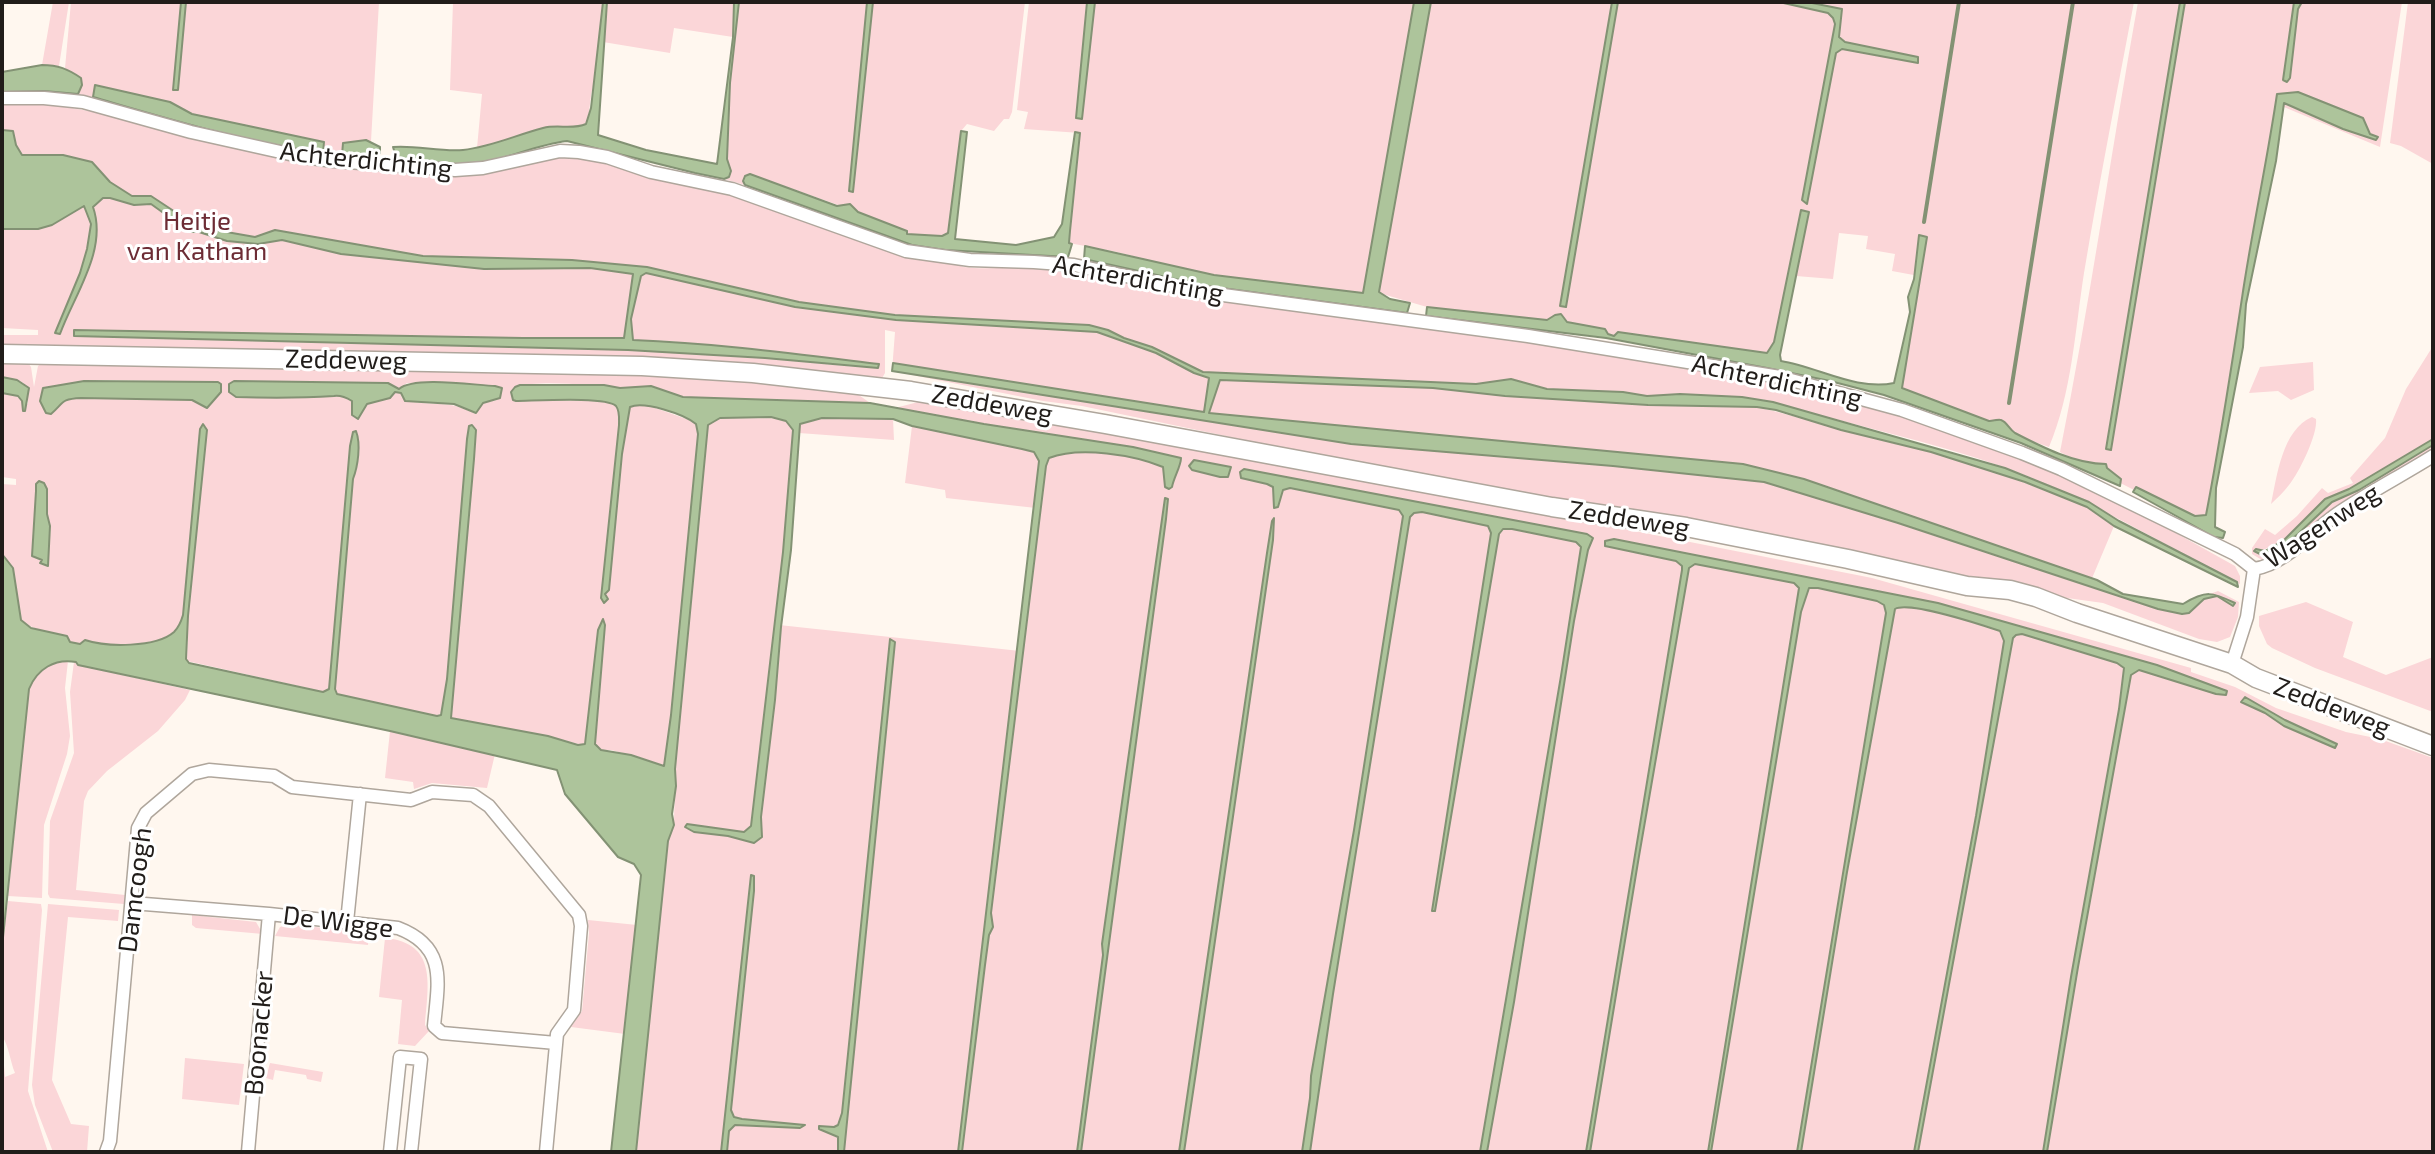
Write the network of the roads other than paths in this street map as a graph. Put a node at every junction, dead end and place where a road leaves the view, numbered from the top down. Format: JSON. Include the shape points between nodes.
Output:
{"nodes":[{"id":1,"x":2,"y":98,"type":"edge"},
{"id":2,"x":2,"y":354,"type":"edge"},
{"id":3,"x":2433,"y":456,"type":"edge"},
{"id":4,"x":2254,"y":569,"type":"junction"},
{"id":5,"x":2232,"y":664,"type":"junction"},
{"id":6,"x":2433,"y":732,"type":"edge"},
{"id":7,"x":2433,"y":746,"type":"edge"},
{"id":8,"x":360,"y":794,"type":"junction"},
{"id":9,"x":132,"y":903,"type":"junction"},
{"id":10,"x":269,"y":914,"type":"junction"},
{"id":11,"x":347,"y":922,"type":"junction"},
{"id":12,"x":556,"y":1043,"type":"junction"},
{"id":13,"x":106,"y":1152,"type":"edge"},
{"id":14,"x":248,"y":1152,"type":"edge"},
{"id":15,"x":390,"y":1152,"type":"edge"},
{"id":16,"x":411,"y":1152,"type":"edge"},
{"id":17,"x":546,"y":1152,"type":"edge"}],
"edges":[{"from":1,"to":4,"type":"street","name":"Achterdichting","via":[[83,102],[217,138],[346,162],[455,170],[579,152],[732,189],[906,251],[1074,265],[1201,292],[1768,374],[1902,410],[2022,453],[2235,554]]},
{"from":2,"to":5,"type":"main road","name":"Zeddeweg","via":[[593,364],[810,378],[995,404],[1848,559],[2020,604],[2077,613]]},
{"from":3,"to":4,"type":"street","name":"Wagenweg","via":[[2335,515],[2270,565]]},
{"from":4,"to":5,"type":"street","name":"Wagenweg","via":[[2247,617]]},
{"from":5,"to":6,"type":"main road","name":"Zeddeweg","via":[[2259,667]]},
{"from":5,"to":7,"type":"main road","name":"Zeddeweg"},
{"from":8,"to":9,"type":"street","name":"Damcoogh","via":[[292,787],[274,776],[209,770],[192,774],[141,820]]},
{"from":8,"to":11,"type":"street"},
{"from":8,"to":12,"type":"street","name":"Damcoogh","via":[[411,800],[432,792],[482,799],[574,907],[581,926],[574,1010]]},
{"from":9,"to":10,"type":"street","name":"De Wigge"},
{"from":9,"to":13,"type":"street","name":"Damcoogh"},
{"from":10,"to":11,"type":"street","name":"De Wigge"},
{"from":10,"to":14,"type":"street","name":"Boonacker"},
{"from":11,"to":12,"type":"street","name":"De Wigge","via":[[398,928],[425,944],[438,975],[437,1031]]},
{"from":12,"to":17,"type":"street","name":"Damcoogh"},
{"from":15,"to":16,"type":"street","via":[[400,1057],[421,1059]]}]}
